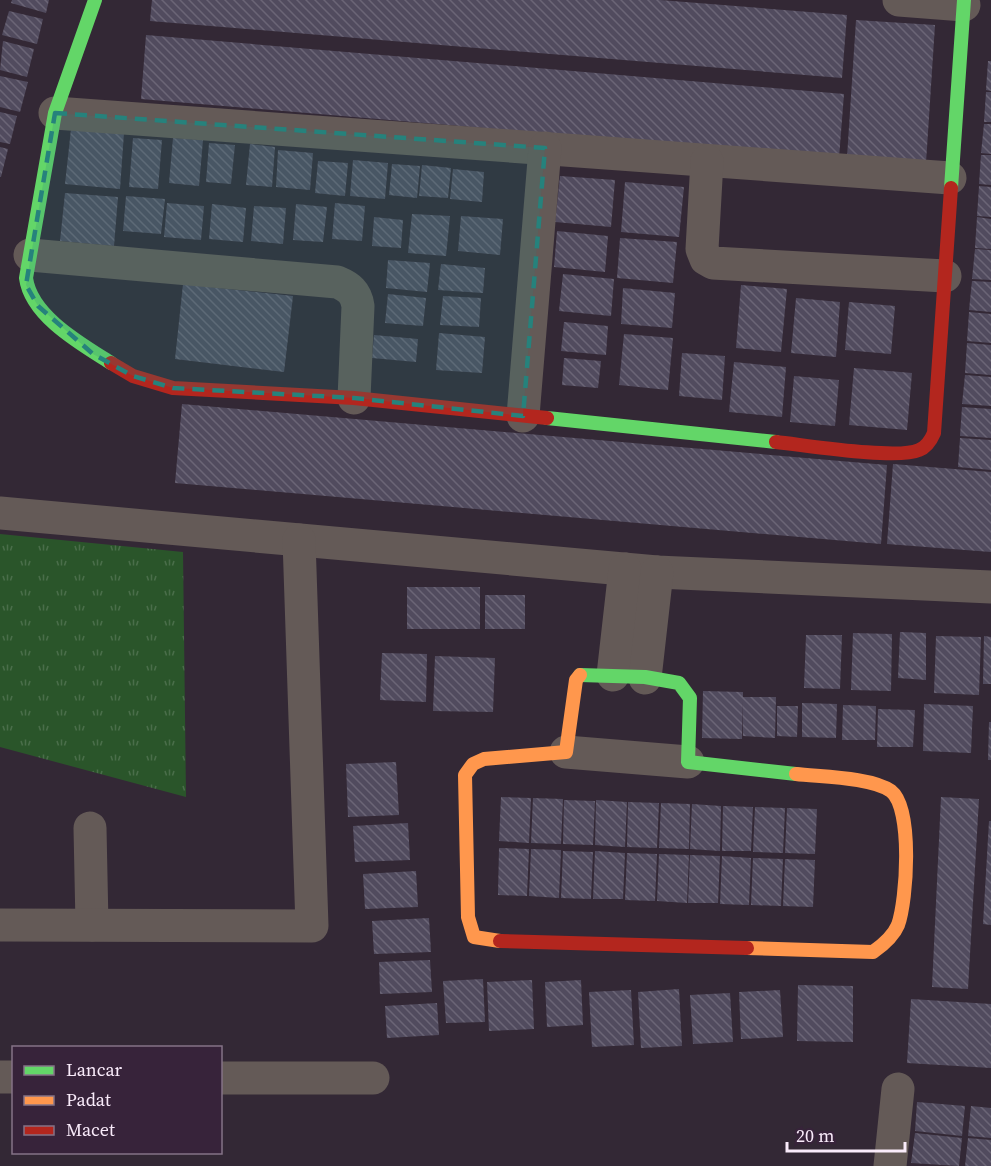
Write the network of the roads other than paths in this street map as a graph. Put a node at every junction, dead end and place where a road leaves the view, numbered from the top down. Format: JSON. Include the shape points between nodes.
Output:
{"nodes":[{"id":1,"x":95,"y":0,"type":"edge"},
{"id":2,"x":898,"y":0,"type":"edge"},
{"id":3,"x":964,"y":3,"type":"edge"},
{"id":4,"x":55,"y":113,"type":"junction"},
{"id":5,"x":545,"y":148,"type":"junction"},
{"id":6,"x":707,"y":161,"type":"junction"},
{"id":7,"x":950,"y":178,"type":"junction"},
{"id":8,"x":30,"y":255,"type":"junction"},
{"id":9,"x":945,"y":276,"type":"junction"},
{"id":10,"x":354,"y":398,"type":"junction"},
{"id":11,"x":523,"y":416,"type":"junction"},
{"id":12,"x":0,"y":513,"type":"edge"},
{"id":13,"x":299,"y":540,"type":"junction"},
{"id":14,"x":641,"y":570,"type":"junction"},
{"id":15,"x":991,"y":587,"type":"edge"},
{"id":16,"x":613,"y":675,"type":"junction"},
{"id":17,"x":645,"y":678,"type":"junction"},
{"id":18,"x":566,"y":752,"type":"junction"},
{"id":19,"x":688,"y":762,"type":"junction"},
{"id":20,"x":90,"y":828,"type":"dead end"},
{"id":21,"x":0,"y":925,"type":"edge"},
{"id":22,"x":92,"y":925,"type":"junction"},
{"id":23,"x":222,"y":1078,"type":"edge"},
{"id":24,"x":373,"y":1078,"type":"dead end"},
{"id":25,"x":898,"y":1089,"type":"dead end"},
{"id":26,"x":890,"y":1166,"type":"edge"}],
"edges":[{"from":1,"to":4,"type":"street"},
{"from":2,"to":3,"type":"street"},
{"from":3,"to":7,"type":"street"},
{"from":4,"to":5,"type":"street"},
{"from":4,"to":8,"type":"street"},
{"from":5,"to":6,"type":"street"},
{"from":5,"to":11,"type":"street"},
{"from":6,"to":7,"type":"street"},
{"from":6,"to":9,"type":"street","via":[[702,249],[706,259],[713,263]]},
{"from":7,"to":9,"type":"street"},
{"from":8,"to":10,"type":"street","via":[[26,285],[38,306],[75,342],[133,376],[172,388]]},
{"from":8,"to":10,"type":"street","via":[[347,286],[355,294],[358,306]]},
{"from":9,"to":11,"type":"street","via":[[934,433],[928,446],[921,450],[895,454]]},
{"from":10,"to":11,"type":"street"},
{"from":12,"to":13,"type":"street"},
{"from":13,"to":14,"type":"street"},
{"from":13,"to":22,"type":"street","via":[[312,926]]},
{"from":14,"to":15,"type":"street"},
{"from":14,"to":16,"type":"street"},
{"from":14,"to":17,"type":"street"},
{"from":16,"to":17,"type":"street"},
{"from":16,"to":18,"type":"street","via":[[576,678]]},
{"from":17,"to":19,"type":"street","via":[[680,683],[687,691]]},
{"from":18,"to":19,"type":"street"},
{"from":18,"to":19,"type":"street","via":[[484,759],[466,768],[463,793],[467,895],[474,937],[489,941],[873,952],[888,941],[899,922],[904,865],[905,820],[900,800],[893,792],[863,782]]},
{"from":20,"to":22,"type":"street"},
{"from":21,"to":22,"type":"street"},
{"from":23,"to":24,"type":"street"},
{"from":25,"to":26,"type":"street"}]}
